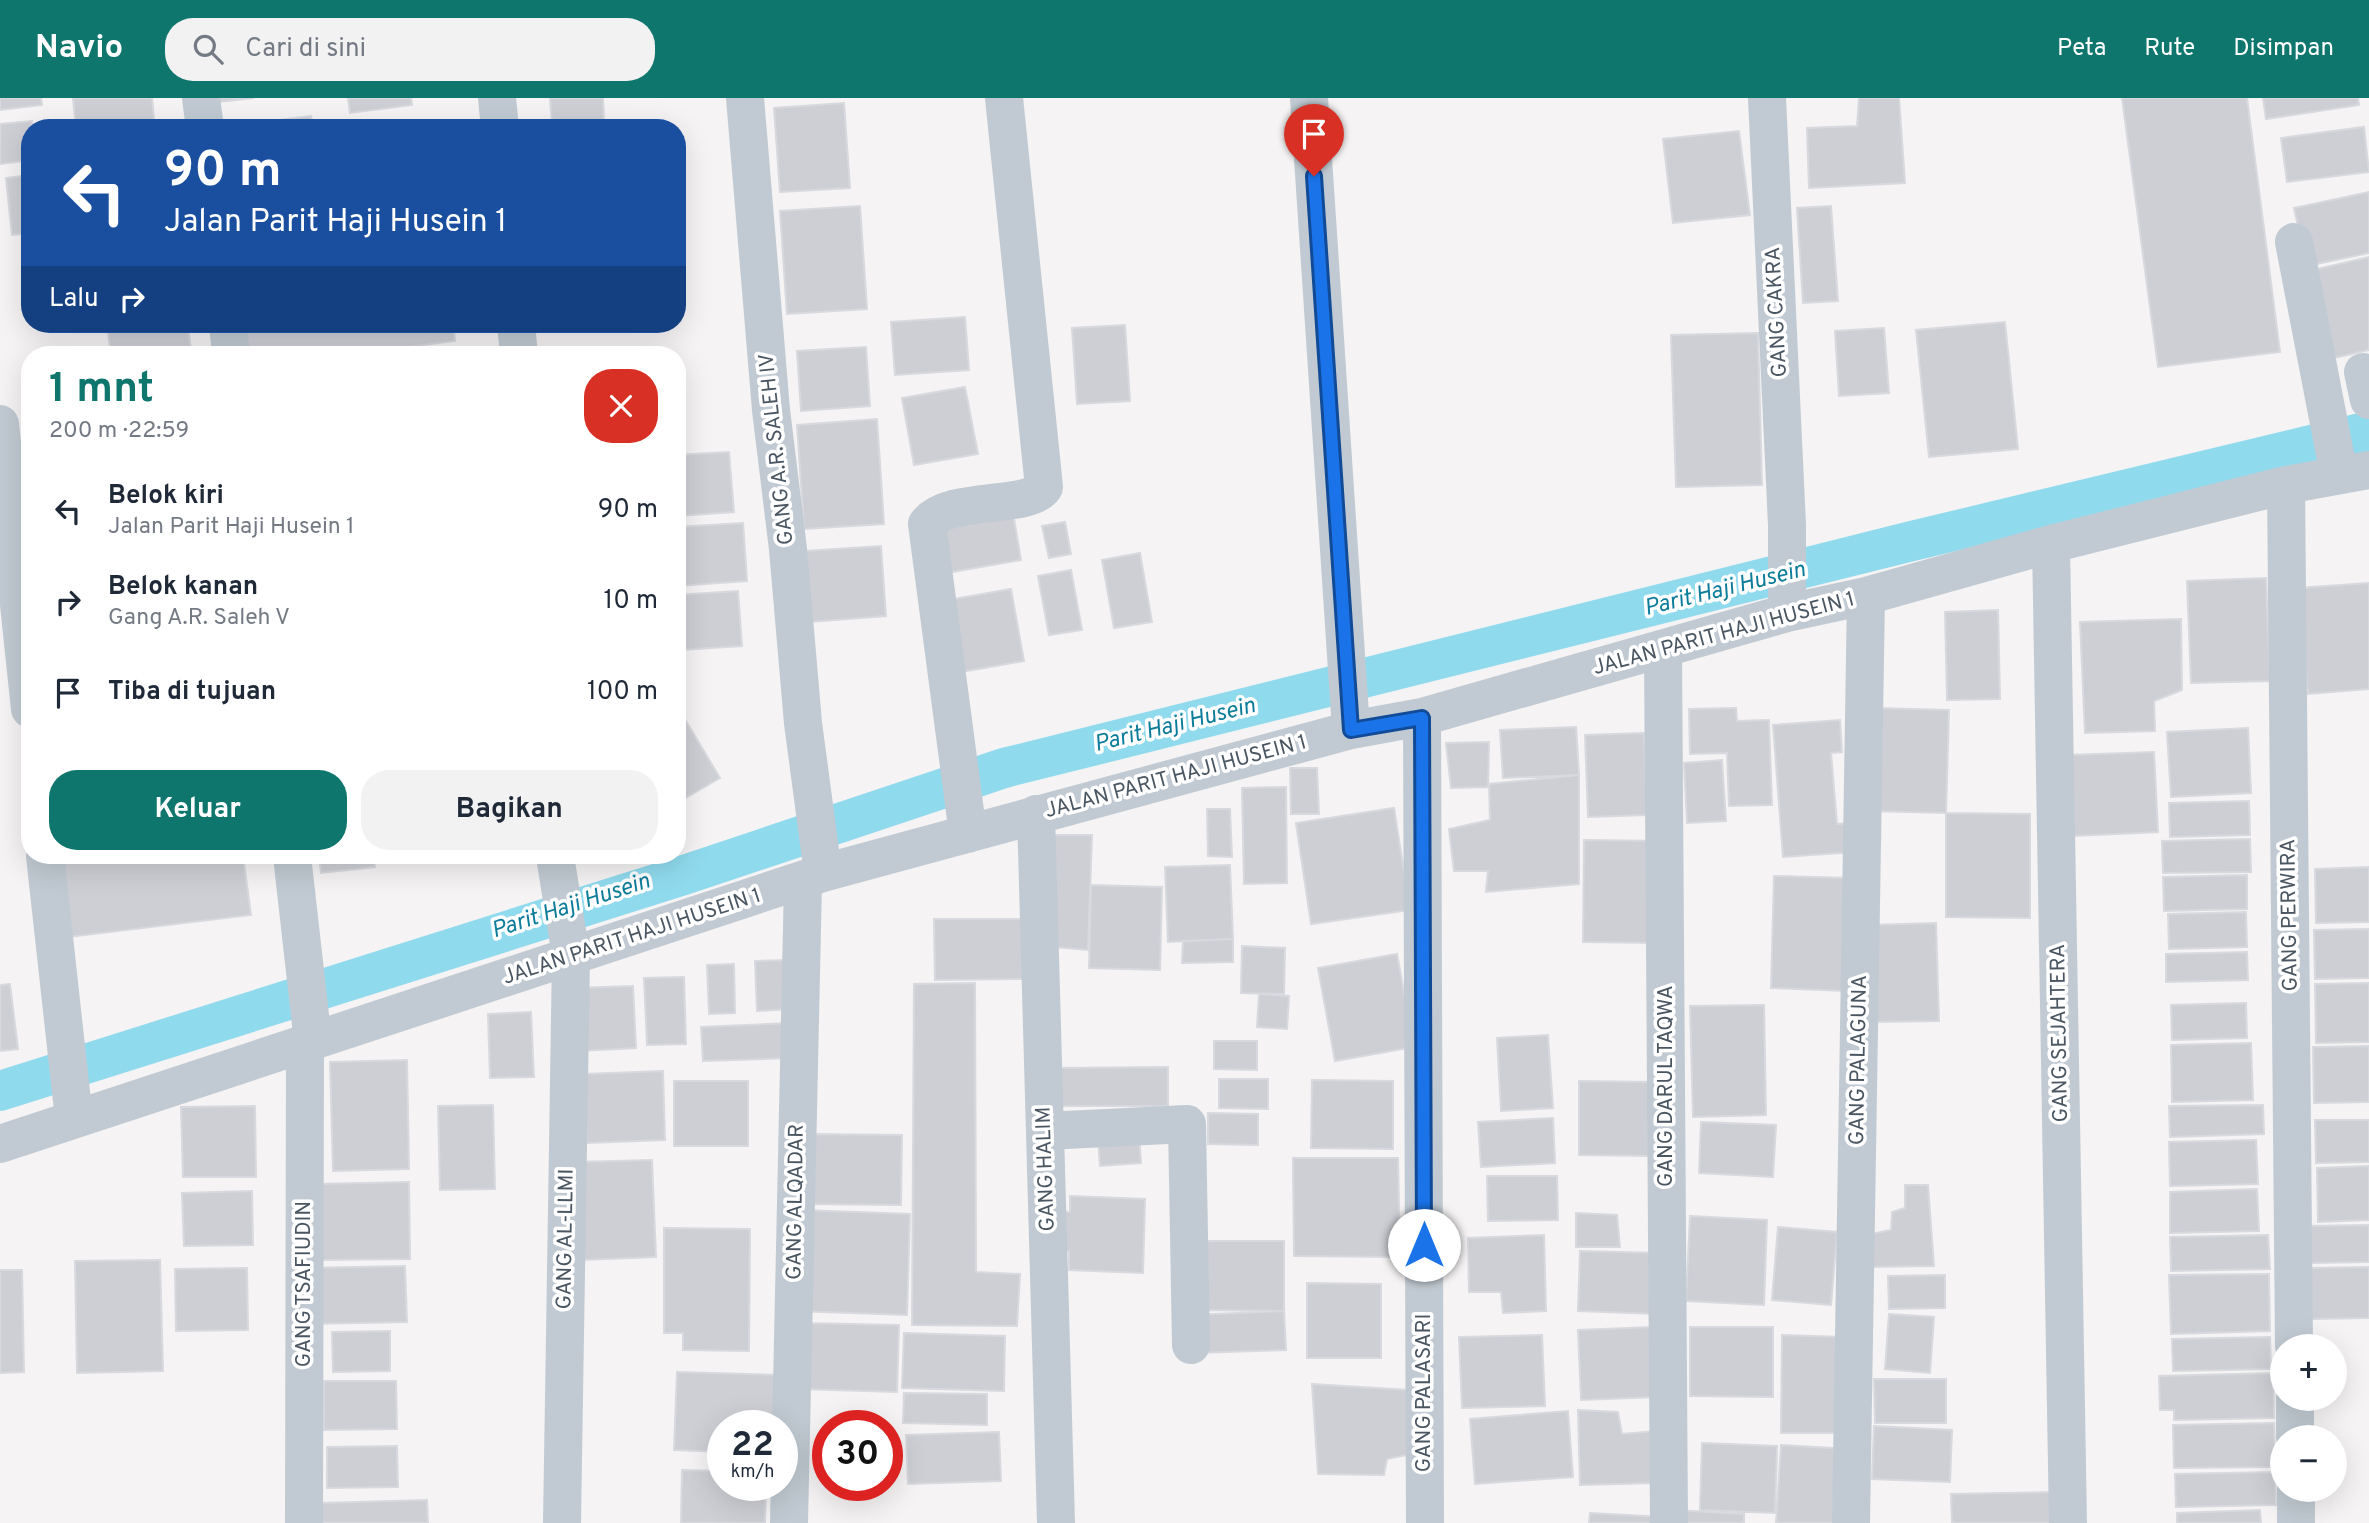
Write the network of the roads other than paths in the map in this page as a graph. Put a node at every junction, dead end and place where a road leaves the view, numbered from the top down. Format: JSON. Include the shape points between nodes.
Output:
{"nodes":[{"id":1,"x":201,"y":98,"type":"edge"},
{"id":2,"x":498,"y":98,"type":"edge"},
{"id":3,"x":745,"y":98,"type":"edge"},
{"id":4,"x":1004,"y":98,"type":"edge"},
{"id":5,"x":1310,"y":98,"type":"edge"},
{"id":6,"x":1767,"y":98,"type":"edge"},
{"id":7,"x":204,"y":119,"type":"edge"},
{"id":8,"x":499,"y":119,"type":"edge"},
{"id":9,"x":2294,"y":242,"type":"dead end"},
{"id":10,"x":0,"y":424,"type":"edge"},
{"id":11,"x":2354,"y":473,"type":"edge"},
{"id":12,"x":2286,"y":485,"type":"junction"},
{"id":13,"x":2051,"y":544,"type":"junction"},
{"id":14,"x":1866,"y":596,"type":"junction"},
{"id":15,"x":1788,"y":597,"type":"junction"},
{"id":16,"x":21,"y":624,"type":"edge"},
{"id":17,"x":1662,"y":649,"type":"junction"},
{"id":18,"x":1350,"y":715,"type":"junction"},
{"id":19,"x":1422,"y":718,"type":"junction"},
{"id":20,"x":1036,"y":814,"type":"junction"},
{"id":21,"x":967,"y":823,"type":"junction"},
{"id":22,"x":46,"y":864,"type":"edge"},
{"id":23,"x":293,"y":864,"type":"edge"},
{"id":24,"x":557,"y":869,"type":"edge"},
{"id":25,"x":816,"y":870,"type":"junction"},
{"id":26,"x":569,"y":944,"type":"junction"},
{"id":27,"x":309,"y":1035,"type":"junction"},
{"id":28,"x":72,"y":1106,"type":"junction"},
{"id":29,"x":1045,"y":1131,"type":"junction"},
{"id":30,"x":0,"y":1144,"type":"edge"},
{"id":31,"x":2294,"y":1334,"type":"edge"},
{"id":32,"x":1191,"y":1345,"type":"dead end"},
{"id":33,"x":2296,"y":1502,"type":"edge"},
{"id":34,"x":304,"y":1523,"type":"edge"},
{"id":35,"x":562,"y":1523,"type":"edge"},
{"id":36,"x":789,"y":1523,"type":"edge"},
{"id":37,"x":1056,"y":1523,"type":"edge"},
{"id":38,"x":1425,"y":1523,"type":"edge"},
{"id":39,"x":1669,"y":1523,"type":"edge"},
{"id":40,"x":1851,"y":1523,"type":"edge"},
{"id":41,"x":2068,"y":1523,"type":"edge"},
{"id":42,"x":2296,"y":1523,"type":"edge"}],
"edges":[{"from":1,"to":7,"type":"street"},
{"from":2,"to":8,"type":"street"},
{"from":3,"to":25,"type":"street","name":"GANG A.R. SALEH IV","via":[[771,410],[814,800]]},
{"from":4,"to":21,"type":"street","via":[[1044,487],[1032,498],[1004,499],[939,514],[927,524]]},
{"from":5,"to":18,"type":"street"},
{"from":6,"to":15,"type":"street","name":"GANG CAKRA"},
{"from":9,"to":11,"type":"street"},
{"from":10,"to":16,"type":"street"},
{"from":11,"to":12,"type":"street","name":"JALAN PARIT HAJI HUSEIN 1"},
{"from":12,"to":13,"type":"street","name":"JALAN PARIT HAJI HUSEIN 1"},
{"from":12,"to":31,"type":"street","name":"GANG PERWIRA"},
{"from":13,"to":14,"type":"street","name":"JALAN PARIT HAJI HUSEIN 1"},
{"from":13,"to":41,"type":"street","name":"GANG SEJAHTERA"},
{"from":14,"to":15,"type":"street","name":"JALAN PARIT HAJI HUSEIN 1"},
{"from":14,"to":40,"type":"street","name":"GANG PALAGUNA"},
{"from":15,"to":17,"type":"street","name":"JALAN PARIT HAJI HUSEIN 1"},
{"from":17,"to":19,"type":"street","name":"JALAN PARIT HAJI HUSEIN 1"},
{"from":17,"to":39,"type":"street","name":"GANG DARUL TAQWA"},
{"from":18,"to":19,"type":"street","name":"JALAN PARIT HAJI HUSEIN 1"},
{"from":18,"to":20,"type":"street","name":"JALAN PARIT HAJI HUSEIN 1"},
{"from":19,"to":38,"type":"street","name":"GANG PALASARI"},
{"from":20,"to":21,"type":"street","name":"JALAN PARIT HAJI HUSEIN 1"},
{"from":20,"to":29,"type":"street","name":"GANG HALIM"},
{"from":21,"to":25,"type":"street","name":"JALAN PARIT HAJI HUSEIN 1"},
{"from":22,"to":28,"type":"street"},
{"from":23,"to":27,"type":"street","name":"GANG TSAFIUDIN"},
{"from":24,"to":26,"type":"street","name":"GANG AL-LLMI"},
{"from":25,"to":26,"type":"street","name":"JALAN PARIT HAJI HUSEIN 1"},
{"from":25,"to":36,"type":"street","name":"GANG ALQADAR"},
{"from":26,"to":27,"type":"street","name":"JALAN PARIT HAJI HUSEIN 1"},
{"from":26,"to":35,"type":"street","name":"GANG AL-LLMI"},
{"from":27,"to":28,"type":"street","name":"JALAN PARIT HAJI HUSEIN 1"},
{"from":27,"to":34,"type":"street","name":"GANG TSAFIUDIN"},
{"from":28,"to":30,"type":"street","name":"JALAN PARIT HAJI HUSEIN 1"},
{"from":29,"to":32,"type":"street","via":[[1187,1124]]},
{"from":29,"to":37,"type":"street","name":"GANG HALIM"},
{"from":33,"to":42,"type":"street"}]}
